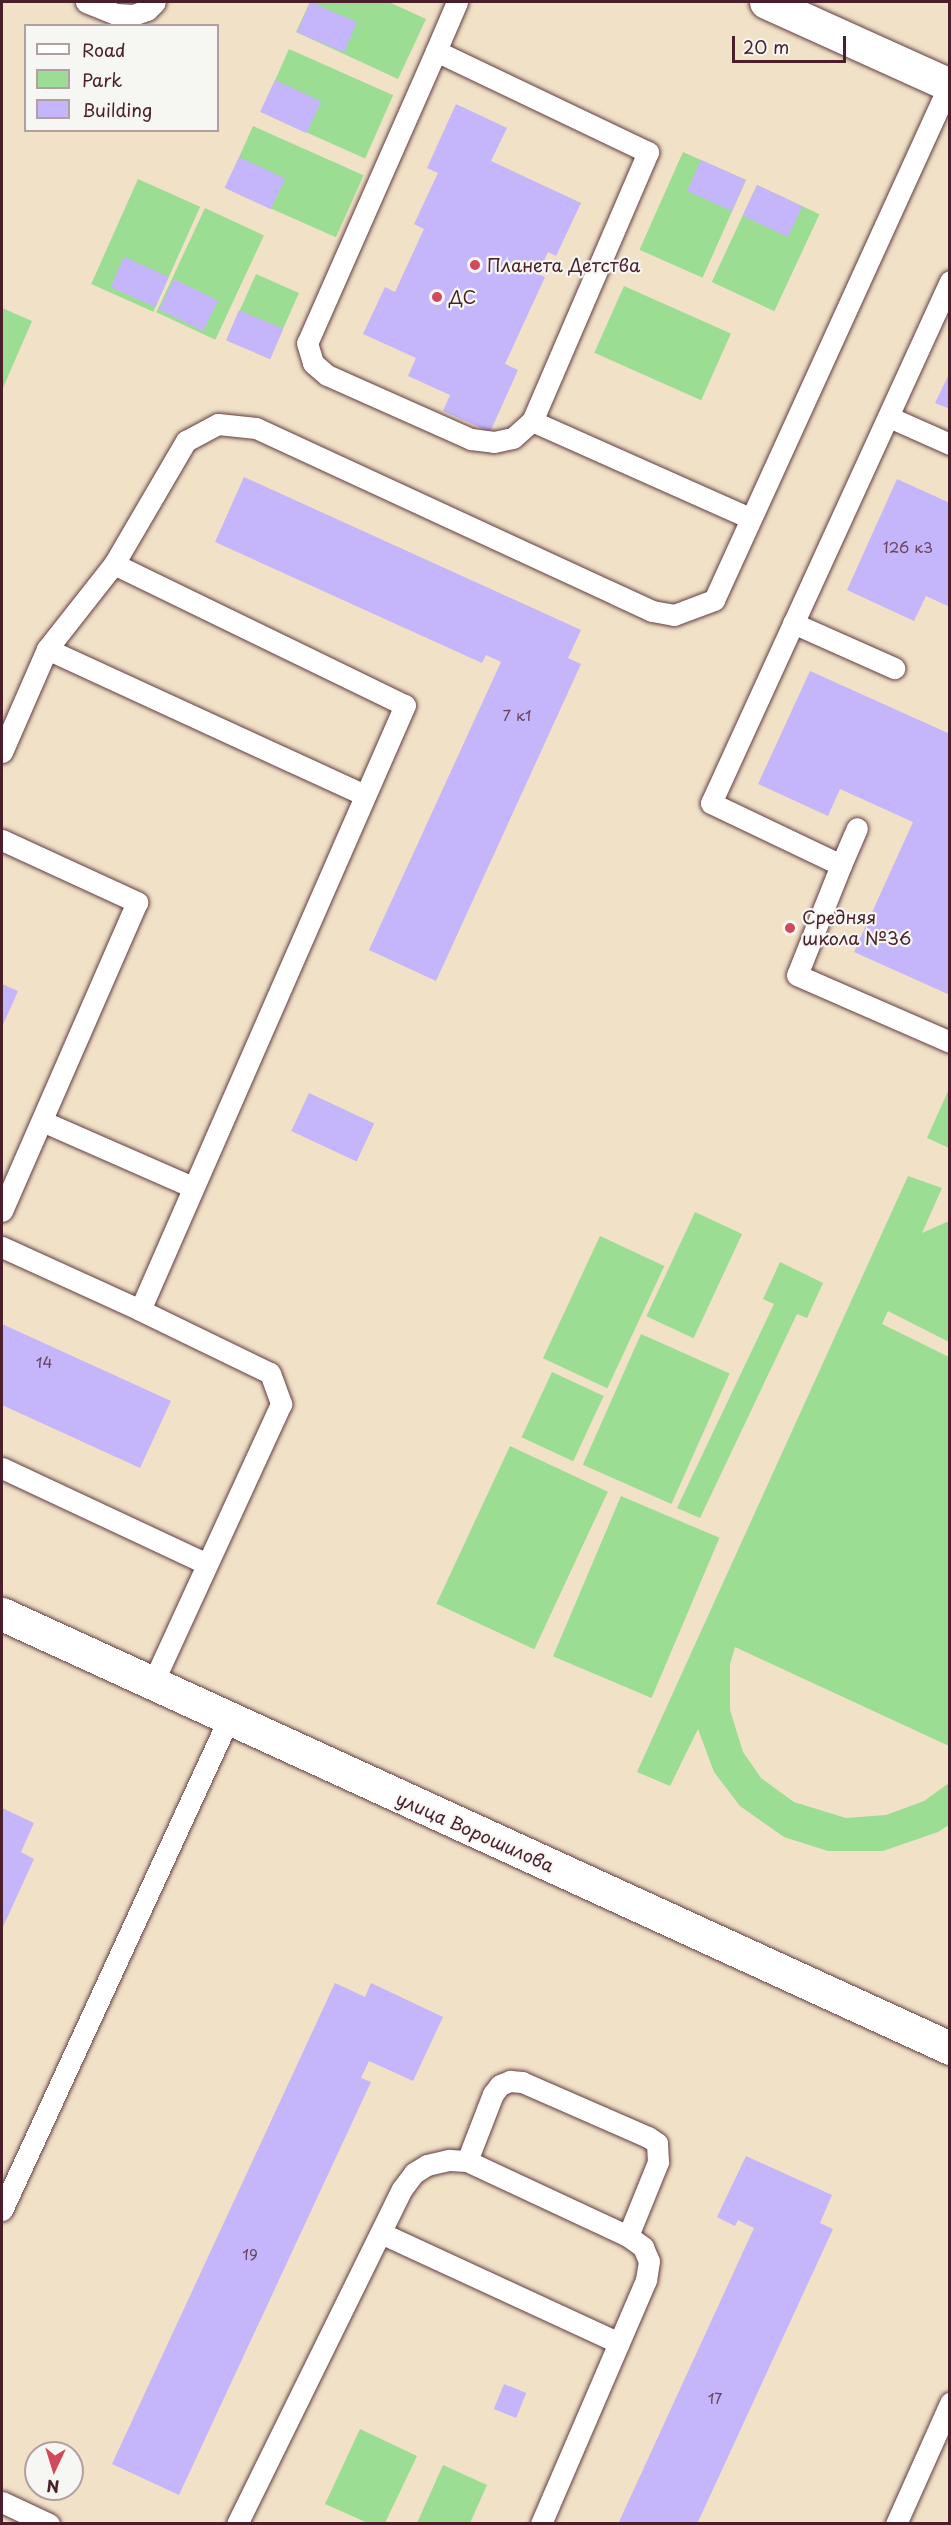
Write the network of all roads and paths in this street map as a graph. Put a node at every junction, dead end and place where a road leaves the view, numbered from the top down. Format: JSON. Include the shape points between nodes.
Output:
{"nodes":[{"id":1,"x":86,"y":2,"type":"edge"},
{"id":2,"x":155,"y":2,"type":"edge"},
{"id":3,"x":457,"y":2,"type":"edge"},
{"id":4,"x":766,"y":2,"type":"edge"},
{"id":5,"x":436,"y":51,"type":"junction"},
{"id":6,"x":949,"y":85,"type":"edge"},
{"id":7,"x":950,"y":281,"type":"edge"},
{"id":8,"x":889,"y":417,"type":"junction"},
{"id":9,"x":532,"y":421,"type":"junction"},
{"id":10,"x":950,"y":444,"type":"edge"},
{"id":11,"x":750,"y":518,"type":"junction"},
{"id":12,"x":114,"y":564,"type":"junction"},
{"id":13,"x":793,"y":623,"type":"junction"},
{"id":14,"x":47,"y":649,"type":"junction"},
{"id":15,"x":894,"y":668,"type":"dead end"},
{"id":16,"x":2,"y":752,"type":"edge"},
{"id":17,"x":364,"y":795,"type":"junction"},
{"id":18,"x":857,"y":828,"type":"dead end"},
{"id":19,"x":2,"y":840,"type":"edge"},
{"id":20,"x":841,"y":865,"type":"junction"},
{"id":21,"x":950,"y":1042,"type":"edge"},
{"id":22,"x":42,"y":1120,"type":"junction"},
{"id":23,"x":192,"y":1187,"type":"junction"},
{"id":24,"x":2,"y":1211,"type":"edge"},
{"id":25,"x":2,"y":1247,"type":"edge"},
{"id":26,"x":140,"y":1310,"type":"junction"},
{"id":27,"x":2,"y":1468,"type":"edge"},
{"id":28,"x":207,"y":1564,"type":"junction"},
{"id":29,"x":2,"y":1614,"type":"edge"},
{"id":30,"x":153,"y":1682,"type":"junction"},
{"id":31,"x":229,"y":1718,"type":"junction"},
{"id":32,"x":950,"y":2048,"type":"edge"},
{"id":33,"x":467,"y":2161,"type":"junction"},
{"id":34,"x":2,"y":2210,"type":"edge"},
{"id":35,"x":381,"y":2234,"type":"junction"},
{"id":36,"x":628,"y":2236,"type":"junction"},
{"id":37,"x":619,"y":2343,"type":"junction"},
{"id":38,"x":950,"y":2403,"type":"edge"},
{"id":39,"x":2,"y":2502,"type":"edge"},
{"id":40,"x":49,"y":2523,"type":"edge"},
{"id":41,"x":237,"y":2523,"type":"edge"},
{"id":42,"x":541,"y":2523,"type":"edge"},
{"id":43,"x":896,"y":2523,"type":"edge"}],
"edges":[{"from":1,"to":2,"type":"lane","via":[[116,14],[133,15]]},
{"from":3,"to":5,"type":"lane"},
{"from":4,"to":6,"type":"street"},
{"from":5,"to":9,"type":"lane","via":[[648,152]]},
{"from":5,"to":9,"type":"lane","via":[[307,343],[314,363],[327,375],[471,440],[494,442],[513,438]]},
{"from":6,"to":11,"type":"lane"},
{"from":7,"to":8,"type":"lane"},
{"from":8,"to":10,"type":"lane"},
{"from":8,"to":13,"type":"lane"},
{"from":9,"to":11,"type":"lane"},
{"from":11,"to":12,"type":"lane","via":[[714,600],[674,615],[652,611],[256,428],[218,424],[186,441]]},
{"from":12,"to":14,"type":"lane"},
{"from":12,"to":17,"type":"lane","via":[[405,705]]},
{"from":13,"to":15,"type":"lane"},
{"from":13,"to":20,"type":"lane","via":[[711,802]]},
{"from":14,"to":16,"type":"lane"},
{"from":14,"to":17,"type":"lane"},
{"from":17,"to":23,"type":"lane"},
{"from":18,"to":20,"type":"lane"},
{"from":19,"to":22,"type":"lane","via":[[137,902]]},
{"from":20,"to":21,"type":"lane","via":[[797,975]]},
{"from":22,"to":23,"type":"lane"},
{"from":22,"to":24,"type":"lane"},
{"from":23,"to":26,"type":"lane"},
{"from":25,"to":26,"type":"lane"},
{"from":26,"to":28,"type":"lane","via":[[270,1374],[281,1404]]},
{"from":27,"to":28,"type":"lane"},
{"from":28,"to":30,"type":"lane"},
{"from":29,"to":30,"type":"street","name":"улица Ворошилова"},
{"from":30,"to":31,"type":"street","name":"улица Ворошилова"},
{"from":31,"to":32,"type":"street","name":"улица Ворошилова"},
{"from":31,"to":34,"type":"lane"},
{"from":33,"to":35,"type":"lane","via":[[427,2164],[414,2173]]},
{"from":33,"to":36,"type":"lane"},
{"from":33,"to":36,"type":"lane","via":[[493,2094],[510,2081],[522,2082],[648,2137],[657,2143],[658,2162]]},
{"from":35,"to":37,"type":"lane"},
{"from":35,"to":41,"type":"lane"},
{"from":36,"to":37,"type":"lane","via":[[643,2247],[649,2261],[646,2280]]},
{"from":37,"to":42,"type":"lane"},
{"from":38,"to":43,"type":"lane"},
{"from":39,"to":40,"type":"lane"}]}
